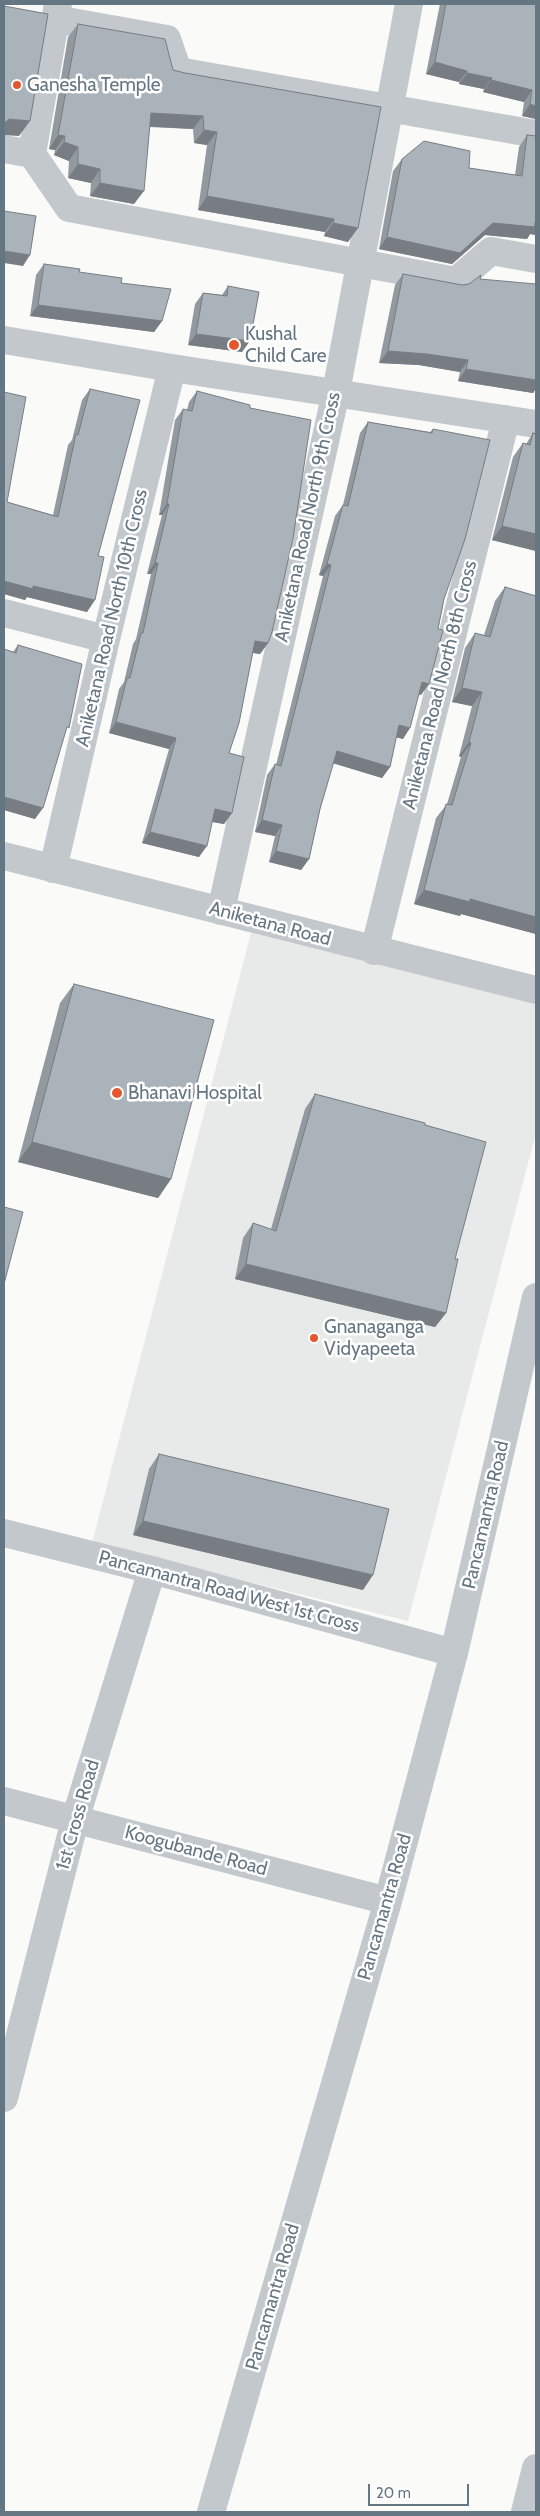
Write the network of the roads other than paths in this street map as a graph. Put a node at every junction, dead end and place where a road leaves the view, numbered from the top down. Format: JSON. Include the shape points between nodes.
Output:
{"nodes":[{"id":1,"x":409,"y":4,"type":"edge"},
{"id":2,"x":57,"y":11,"type":"edge"},
{"id":3,"x":388,"y":108,"type":"junction"},
{"id":4,"x":536,"y":134,"type":"edge"},
{"id":5,"x":4,"y":150,"type":"edge"},
{"id":6,"x":32,"y":154,"type":"junction"},
{"id":7,"x":536,"y":259,"type":"edge"},
{"id":8,"x":360,"y":262,"type":"junction"},
{"id":9,"x":4,"y":340,"type":"edge"},
{"id":10,"x":172,"y":368,"type":"junction"},
{"id":11,"x":336,"y":392,"type":"junction"},
{"id":12,"x":506,"y":419,"type":"junction"},
{"id":13,"x":536,"y":424,"type":"edge"},
{"id":14,"x":4,"y":613,"type":"edge"},
{"id":15,"x":106,"y":638,"type":"junction"},
{"id":16,"x":4,"y":856,"type":"edge"},
{"id":17,"x":53,"y":869,"type":"junction"},
{"id":18,"x":221,"y":911,"type":"junction"},
{"id":19,"x":374,"y":951,"type":"junction"},
{"id":20,"x":536,"y":990,"type":"edge"},
{"id":21,"x":536,"y":1300,"type":"edge"},
{"id":22,"x":4,"y":1534,"type":"edge"},
{"id":23,"x":152,"y":1570,"type":"junction"},
{"id":24,"x":454,"y":1652,"type":"junction"},
{"id":25,"x":4,"y":1801,"type":"edge"},
{"id":26,"x":75,"y":1820,"type":"junction"},
{"id":27,"x":388,"y":1901,"type":"junction"},
{"id":28,"x":10,"y":2049,"type":"edge"},
{"id":29,"x":4,"y":2098,"type":"edge"},
{"id":30,"x":536,"y":2468,"type":"edge"},
{"id":31,"x":211,"y":2512,"type":"edge"},
{"id":32,"x":525,"y":2512,"type":"edge"}],
"edges":[{"from":1,"to":3,"type":"street","name":"Aniketana Road North 9th Cross"},
{"from":2,"to":3,"type":"street","via":[[167,39],[178,71]]},
{"from":2,"to":6,"type":"street"},
{"from":3,"to":4,"type":"street"},
{"from":3,"to":8,"type":"street","name":"Aniketana Road North 9th Cross"},
{"from":5,"to":6,"type":"street"},
{"from":6,"to":8,"type":"street","via":[[69,208]]},
{"from":7,"to":8,"type":"street","via":[[491,251],[456,281]]},
{"from":8,"to":11,"type":"street","name":"Aniketana Road North 9th Cross"},
{"from":9,"to":10,"type":"street"},
{"from":10,"to":11,"type":"street"},
{"from":10,"to":15,"type":"street","name":"Aniketana Road North 10th Cross"},
{"from":11,"to":12,"type":"street"},
{"from":11,"to":18,"type":"street","name":"Aniketana Road North 9th Cross"},
{"from":12,"to":13,"type":"street"},
{"from":12,"to":19,"type":"street","name":"Aniketana Road North 8th Cross"},
{"from":14,"to":15,"type":"street"},
{"from":15,"to":17,"type":"street","name":"Aniketana Road North 10th Cross"},
{"from":16,"to":17,"type":"street","name":"Aniketana Road"},
{"from":17,"to":18,"type":"street","name":"Aniketana Road"},
{"from":18,"to":19,"type":"street","name":"Aniketana Road"},
{"from":19,"to":20,"type":"street","name":"Aniketana Road"},
{"from":21,"to":24,"type":"street","name":"Pancamantra Road"},
{"from":22,"to":23,"type":"street","name":"Pancamantra Road West 1st Cross"},
{"from":23,"to":24,"type":"street","name":"Pancamantra Road West 1st Cross"},
{"from":23,"to":26,"type":"street","name":"1st Cross Road"},
{"from":24,"to":27,"type":"street","name":"Pancamantra Road"},
{"from":25,"to":26,"type":"street","name":"Koogubande Road"},
{"from":26,"to":27,"type":"street","name":"Koogubande Road"},
{"from":26,"to":28,"type":"street","name":"1st Cross Road"},
{"from":27,"to":31,"type":"street","name":"Pancamantra Road"},
{"from":28,"to":29,"type":"street","name":"1st Cross Road"},
{"from":30,"to":32,"type":"street"}]}
